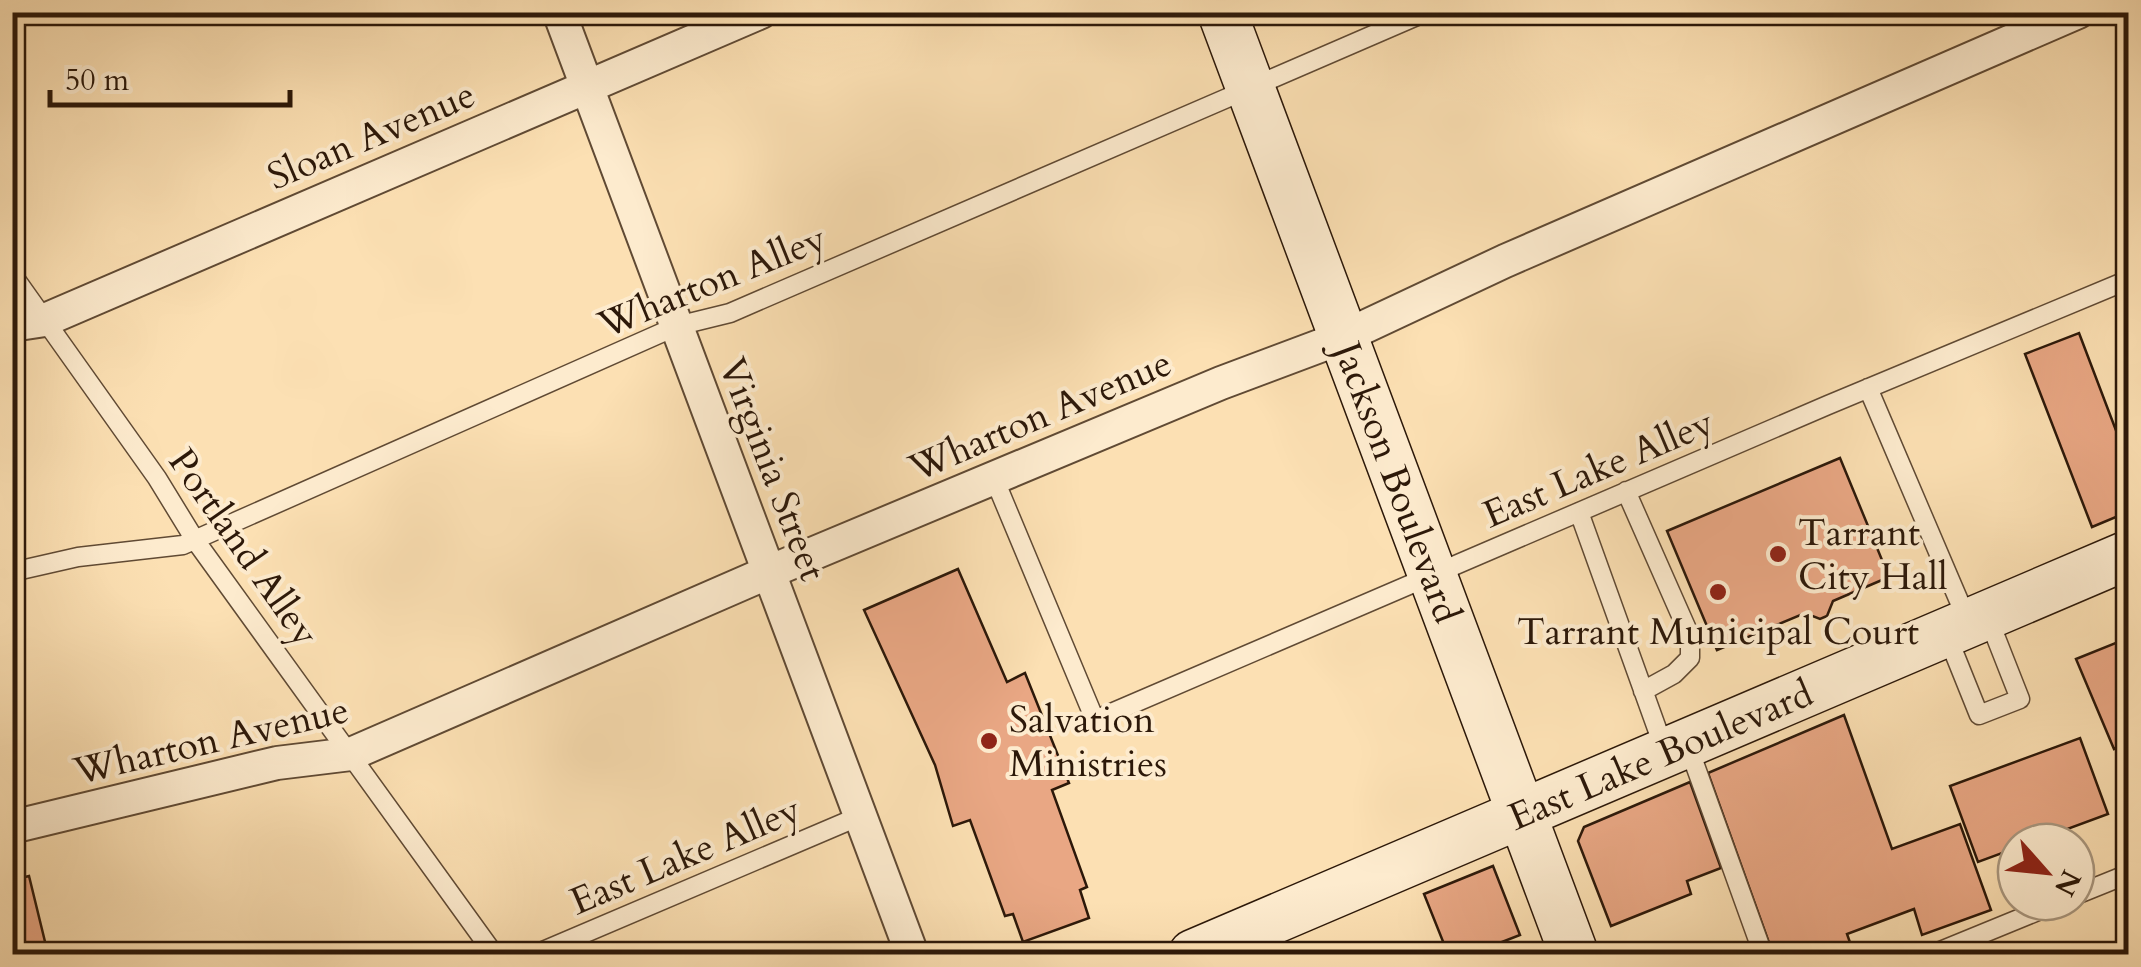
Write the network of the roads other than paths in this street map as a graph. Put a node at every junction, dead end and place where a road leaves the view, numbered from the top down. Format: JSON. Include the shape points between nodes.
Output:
{"nodes":[{"id":1,"x":560,"y":12,"type":"edge"},
{"id":2,"x":760,"y":12,"type":"edge"},
{"id":3,"x":1222,"y":12,"type":"edge"},
{"id":4,"x":1426,"y":12,"type":"edge"},
{"id":5,"x":2078,"y":12,"type":"edge"},
{"id":6,"x":587,"y":86,"type":"junction"},
{"id":7,"x":1250,"y":88,"type":"junction"},
{"id":8,"x":12,"y":274,"type":"edge"},
{"id":9,"x":2128,"y":280,"type":"edge"},
{"id":10,"x":45,"y":320,"type":"junction"},
{"id":11,"x":12,"y":325,"type":"edge"},
{"id":12,"x":677,"y":326,"type":"junction"},
{"id":13,"x":1342,"y":338,"type":"junction"},
{"id":14,"x":1868,"y":388,"type":"junction"},
{"id":15,"x":994,"y":478,"type":"junction"},
{"id":16,"x":1626,"y":491,"type":"junction"},
{"id":17,"x":1578,"y":512,"type":"junction"},
{"id":18,"x":195,"y":540,"type":"junction"},
{"id":19,"x":2128,"y":555,"type":"edge"},
{"id":20,"x":12,"y":572,"type":"edge"},
{"id":21,"x":769,"y":572,"type":"junction"},
{"id":22,"x":1431,"y":575,"type":"junction"},
{"id":23,"x":1967,"y":623,"type":"junction"},
{"id":24,"x":1644,"y":692,"type":"junction"},
{"id":25,"x":1676,"y":747,"type":"junction"},
{"id":26,"x":351,"y":754,"type":"junction"},
{"id":27,"x":1524,"y":813,"type":"junction"},
{"id":28,"x":860,"y":816,"type":"junction"},
{"id":29,"x":12,"y":827,"type":"edge"},
{"id":30,"x":2128,"y":874,"type":"edge"},
{"id":31,"x":2096,"y":887,"type":"edge"},
{"id":32,"x":2012,"y":922,"type":"edge"},
{"id":33,"x":494,"y":954,"type":"edge"},
{"id":34,"x":536,"y":954,"type":"edge"},
{"id":35,"x":912,"y":954,"type":"edge"},
{"id":36,"x":1192,"y":954,"type":"edge"},
{"id":37,"x":1574,"y":954,"type":"edge"},
{"id":38,"x":1763,"y":954,"type":"edge"},
{"id":39,"x":1934,"y":954,"type":"edge"}],
"edges":[{"from":1,"to":6,"type":"street","name":"Virginia Street"},
{"from":2,"to":6,"type":"street","name":"Sloan Avenue"},
{"from":3,"to":7,"type":"street","name":"Jackson Boulevard"},
{"from":4,"to":7,"type":"lane","name":"Wharton Alley"},
{"from":5,"to":13,"type":"street","name":"Wharton Avenue"},
{"from":6,"to":10,"type":"street","name":"Sloan Avenue"},
{"from":6,"to":12,"type":"street","name":"Virginia Street"},
{"from":7,"to":12,"type":"lane","name":"Wharton Alley","via":[[730,313]]},
{"from":7,"to":13,"type":"street","name":"Jackson Boulevard"},
{"from":8,"to":10,"type":"lane","name":"Portland Alley"},
{"from":9,"to":14,"type":"lane","name":"East Lake Alley"},
{"from":10,"to":11,"type":"street","name":"Sloan Avenue"},
{"from":10,"to":18,"type":"lane","name":"Portland Alley"},
{"from":12,"to":18,"type":"lane","name":"Wharton Alley"},
{"from":12,"to":21,"type":"street","name":"Virginia Street"},
{"from":13,"to":15,"type":"street","name":"Wharton Avenue"},
{"from":13,"to":22,"type":"street","name":"Jackson Boulevard"},
{"from":14,"to":16,"type":"lane","name":"East Lake Alley"},
{"from":14,"to":23,"type":"lane"},
{"from":15,"to":21,"type":"street","name":"Wharton Avenue"},
{"from":15,"to":22,"type":"lane","name":"East Lake Alley","via":[[1095,720]]},
{"from":16,"to":17,"type":"lane","name":"East Lake Alley"},
{"from":16,"to":24,"type":"lane","via":[[1690,636],[1690,658]]},
{"from":17,"to":22,"type":"lane","name":"East Lake Alley"},
{"from":17,"to":24,"type":"lane"},
{"from":18,"to":20,"type":"lane","name":"Wharton Alley"},
{"from":18,"to":26,"type":"lane","name":"Portland Alley"},
{"from":19,"to":23,"type":"street","name":"East Lake Boulevard"},
{"from":21,"to":26,"type":"street","name":"Wharton Avenue"},
{"from":21,"to":28,"type":"street","name":"Virginia Street"},
{"from":22,"to":27,"type":"street","name":"Jackson Boulevard"},
{"from":23,"to":23,"type":"lane","via":[[1979,715],[2020,699]]},
{"from":23,"to":25,"type":"street","name":"East Lake Boulevard"},
{"from":24,"to":25,"type":"lane"},
{"from":25,"to":27,"type":"street","name":"East Lake Boulevard"},
{"from":25,"to":38,"type":"lane"},
{"from":26,"to":29,"type":"street","name":"Wharton Avenue","via":[[277,763]]},
{"from":26,"to":33,"type":"lane","name":"Portland Alley"},
{"from":27,"to":36,"type":"street","name":"East Lake Boulevard"},
{"from":27,"to":37,"type":"street","name":"Jackson Boulevard"},
{"from":28,"to":34,"type":"lane","name":"East Lake Alley"},
{"from":28,"to":35,"type":"street","name":"Virginia Street"},
{"from":30,"to":31,"type":"lane"},
{"from":32,"to":39,"type":"lane"}]}
